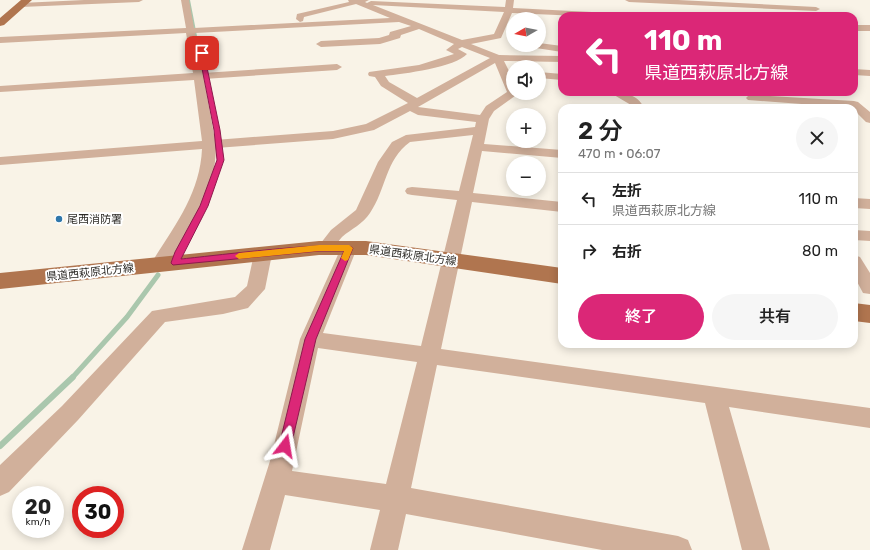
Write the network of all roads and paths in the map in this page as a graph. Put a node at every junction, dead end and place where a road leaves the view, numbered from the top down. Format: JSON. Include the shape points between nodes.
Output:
{"nodes":[{"id":1,"x":139,"y":0,"type":"edge"},
{"id":2,"x":185,"y":0,"type":"edge"},
{"id":3,"x":191,"y":0,"type":"edge"},
{"id":4,"x":629,"y":0,"type":"edge"},
{"id":5,"x":359,"y":1,"type":"edge"},
{"id":6,"x":24,"y":2,"type":"edge"},
{"id":7,"x":693,"y":4,"type":"edge"},
{"id":8,"x":509,"y":5,"type":"edge"},
{"id":9,"x":816,"y":9,"type":"dead end"},
{"id":10,"x":585,"y":12,"type":"edge"},
{"id":11,"x":401,"y":20,"type":"junction"},
{"id":12,"x":0,"y":23,"type":"edge"},
{"id":13,"x":299,"y":25,"type":"junction"},
{"id":14,"x":417,"y":27,"type":"junction"},
{"id":15,"x":858,"y":28,"type":"edge"},
{"id":16,"x":870,"y":28,"type":"edge"},
{"id":17,"x":194,"y":30,"type":"junction"},
{"id":18,"x":496,"y":36,"type":"junction"},
{"id":19,"x":506,"y":38,"type":"edge"},
{"id":20,"x":0,"y":40,"type":"edge"},
{"id":21,"x":321,"y":44,"type":"dead end"},
{"id":22,"x":546,"y":47,"type":"edge"},
{"id":23,"x":558,"y":49,"type":"edge"},
{"id":24,"x":457,"y":52,"type":"junction"},
{"id":25,"x":558,"y":60,"type":"edge"},
{"id":26,"x":546,"y":61,"type":"edge"},
{"id":27,"x":480,"y":66,"type":"junction"},
{"id":28,"x":506,"y":66,"type":"edge"},
{"id":29,"x":336,"y":67,"type":"dead end"},
{"id":30,"x":417,"y":67,"type":"junction"},
{"id":31,"x":858,"y":72,"type":"edge"},
{"id":32,"x":870,"y":73,"type":"edge"},
{"id":33,"x":203,"y":76,"type":"junction"},
{"id":34,"x":546,"y":76,"type":"edge"},
{"id":35,"x":558,"y":77,"type":"edge"},
{"id":36,"x":444,"y":86,"type":"junction"},
{"id":37,"x":0,"y":89,"type":"edge"},
{"id":38,"x":623,"y":96,"type":"edge"},
{"id":39,"x":762,"y":96,"type":"edge"},
{"id":40,"x":506,"y":98,"type":"edge"},
{"id":41,"x":636,"y":104,"type":"edge"},
{"id":42,"x":854,"y":104,"type":"edge"},
{"id":43,"x":415,"y":107,"type":"junction"},
{"id":44,"x":858,"y":108,"type":"edge"},
{"id":45,"x":870,"y":119,"type":"edge"},
{"id":46,"x":480,"y":132,"type":"junction"},
{"id":47,"x":406,"y":139,"type":"junction"},
{"id":48,"x":213,"y":144,"type":"junction"},
{"id":49,"x":558,"y":153,"type":"edge"},
{"id":50,"x":0,"y":161,"type":"edge"},
{"id":51,"x":412,"y":191,"type":"dead end"},
{"id":52,"x":464,"y":196,"type":"junction"},
{"id":53,"x":858,"y":203,"type":"edge"},
{"id":54,"x":870,"y":204,"type":"edge"},
{"id":55,"x":558,"y":206,"type":"edge"},
{"id":56,"x":858,"y":235,"type":"edge"},
{"id":57,"x":870,"y":236,"type":"edge"},
{"id":58,"x":325,"y":248,"type":"junction"},
{"id":59,"x":349,"y":248,"type":"junction"},
{"id":60,"x":263,"y":254,"type":"junction"},
{"id":61,"x":451,"y":260,"type":"junction"},
{"id":62,"x":167,"y":264,"type":"junction"},
{"id":63,"x":858,"y":268,"type":"edge"},
{"id":64,"x":558,"y":275,"type":"edge"},
{"id":65,"x":0,"y":281,"type":"edge"},
{"id":66,"x":870,"y":288,"type":"edge"},
{"id":67,"x":858,"y":312,"type":"edge"},
{"id":68,"x":870,"y":314,"type":"edge"},
{"id":69,"x":310,"y":339,"type":"junction"},
{"id":70,"x":428,"y":356,"type":"junction"},
{"id":71,"x":714,"y":395,"type":"junction"},
{"id":72,"x":870,"y":418,"type":"edge"},
{"id":73,"x":276,"y":481,"type":"junction"},
{"id":74,"x":0,"y":483,"type":"edge"},
{"id":75,"x":397,"y":499,"type":"junction"},
{"id":76,"x":256,"y":550,"type":"edge"},
{"id":77,"x":384,"y":550,"type":"edge"},
{"id":78,"x":678,"y":550,"type":"edge"},
{"id":79,"x":756,"y":550,"type":"edge"}],
"edges":[{"from":1,"to":6,"type":"street"},
{"from":2,"to":17,"type":"street"},
{"from":3,"to":17,"type":"street"},
{"from":4,"to":7,"type":"street"},
{"from":5,"to":8,"type":"street"},
{"from":5,"to":11,"type":"street"},
{"from":5,"to":13,"type":"street","via":[[300,16]]},
{"from":6,"to":12,"type":"main road"},
{"from":7,"to":9,"type":"street"},
{"from":8,"to":10,"type":"street"},
{"from":8,"to":18,"type":"street","via":[[500,35]]},
{"from":11,"to":13,"type":"street"},
{"from":11,"to":14,"type":"street"},
{"from":13,"to":17,"type":"street"},
{"from":14,"to":21,"type":"street","via":[[380,41]]},
{"from":14,"to":24,"type":"street"},
{"from":15,"to":16,"type":"street"},
{"from":17,"to":20,"type":"street"},
{"from":17,"to":33,"type":"street"},
{"from":18,"to":19,"type":"street"},
{"from":18,"to":24,"type":"street"},
{"from":22,"to":23,"type":"street"},
{"from":24,"to":27,"type":"street"},
{"from":24,"to":28,"type":"street"},
{"from":24,"to":30,"type":"street"},
{"from":25,"to":26,"type":"street"},
{"from":27,"to":28,"type":"street"},
{"from":27,"to":28,"type":"street"},
{"from":27,"to":36,"type":"street"},
{"from":29,"to":33,"type":"street"},
{"from":30,"to":36,"type":"street"},
{"from":30,"to":43,"type":"street","via":[[375,74]]},
{"from":31,"to":32,"type":"street"},
{"from":33,"to":37,"type":"street"},
{"from":33,"to":48,"type":"street","via":[[208,130]]},
{"from":34,"to":35,"type":"street"},
{"from":36,"to":43,"type":"street"},
{"from":38,"to":41,"type":"street"},
{"from":39,"to":42,"type":"street"},
{"from":40,"to":46,"type":"street","via":[[490,109]]},
{"from":43,"to":46,"type":"street"},
{"from":43,"to":47,"type":"street"},
{"from":43,"to":48,"type":"street","via":[[370,127],[334,135]]},
{"from":44,"to":45,"type":"street"},
{"from":46,"to":47,"type":"street"},
{"from":46,"to":49,"type":"street"},
{"from":46,"to":52,"type":"street"},
{"from":47,"to":58,"type":"street","via":[[389,153],[369,202],[361,214],[333,236]]},
{"from":48,"to":50,"type":"street"},
{"from":48,"to":62,"type":"street","via":[[198,197],[176,238]]},
{"from":51,"to":52,"type":"street"},
{"from":52,"to":55,"type":"street"},
{"from":52,"to":61,"type":"street"},
{"from":53,"to":54,"type":"street"},
{"from":56,"to":57,"type":"street"},
{"from":58,"to":59,"type":"main road","name":"県道西萩原北方線"},
{"from":58,"to":60,"type":"main road","name":"県道西萩原北方線"},
{"from":59,"to":61,"type":"main road","name":"県道西萩原北方線"},
{"from":59,"to":69,"type":"street"},
{"from":60,"to":62,"type":"main road","name":"県道西萩原北方線"},
{"from":60,"to":74,"type":"street","via":[[256,290],[241,303],[159,316],[70,413]]},
{"from":61,"to":64,"type":"main road","name":"県道西萩原北方線"},
{"from":61,"to":70,"type":"street"},
{"from":62,"to":65,"type":"main road","name":"県道西萩原北方線"},
{"from":63,"to":66,"type":"street"},
{"from":67,"to":68,"type":"main road"},
{"from":69,"to":70,"type":"street"},
{"from":69,"to":73,"type":"street"},
{"from":70,"to":71,"type":"street"},
{"from":70,"to":75,"type":"street"},
{"from":71,"to":72,"type":"street"},
{"from":71,"to":79,"type":"street"},
{"from":73,"to":75,"type":"street"},
{"from":73,"to":76,"type":"street"},
{"from":75,"to":77,"type":"street"},
{"from":75,"to":78,"type":"street"}]}
